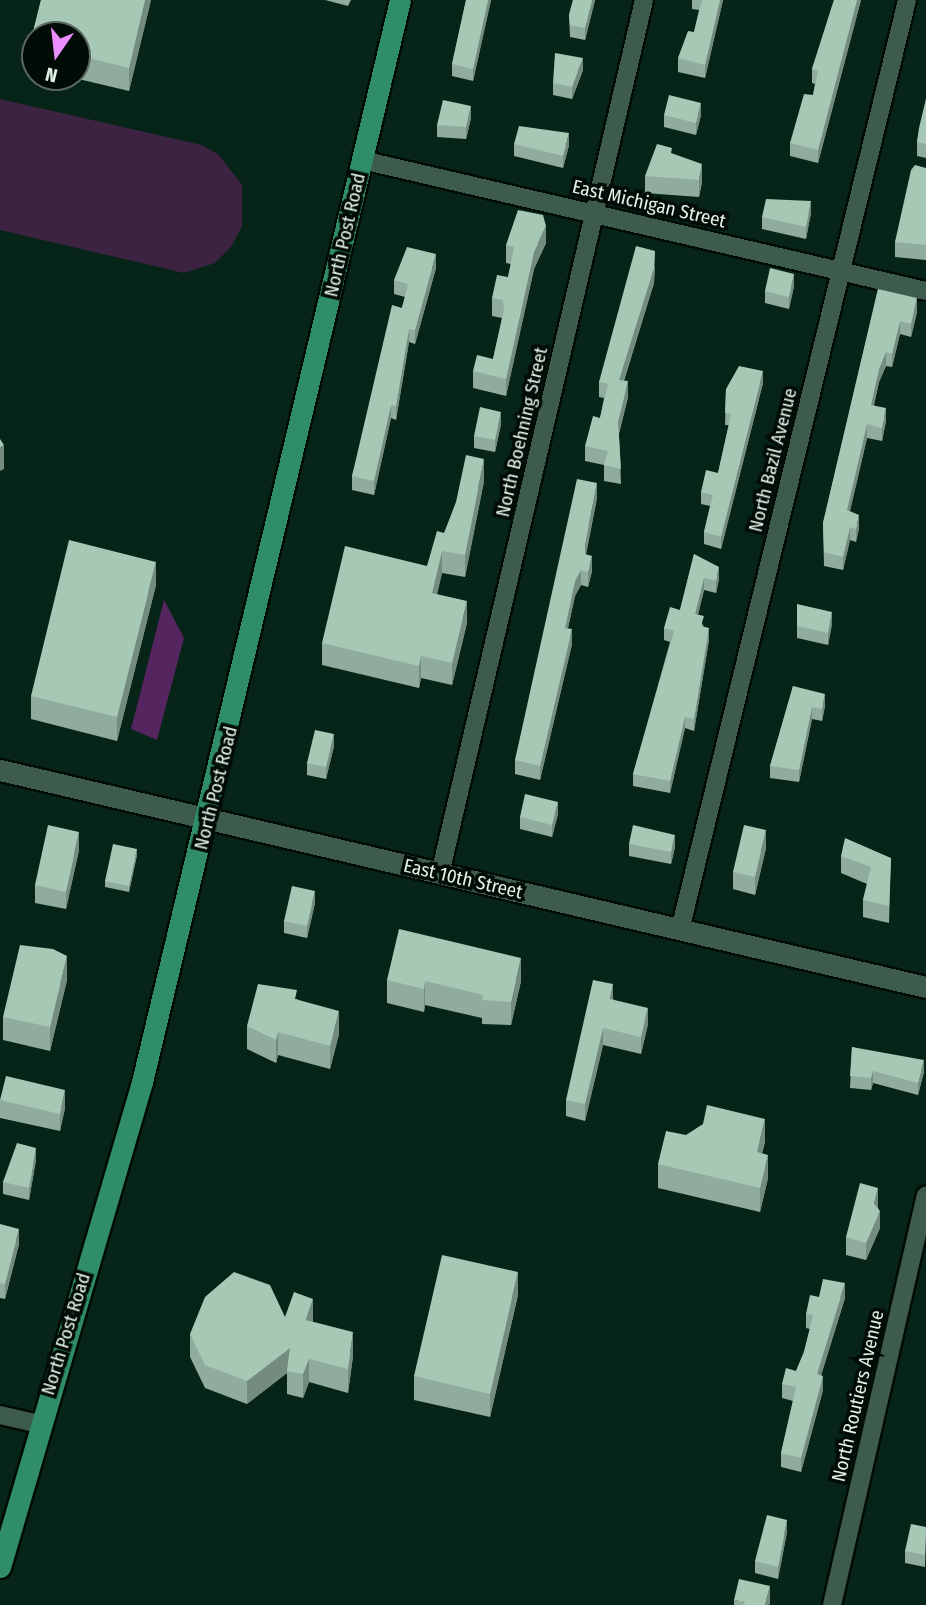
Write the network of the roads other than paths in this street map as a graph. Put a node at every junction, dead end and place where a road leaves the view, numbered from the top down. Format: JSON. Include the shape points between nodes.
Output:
{"nodes":[{"id":1,"x":400,"y":0,"type":"edge"},
{"id":2,"x":644,"y":0,"type":"edge"},
{"id":3,"x":907,"y":0,"type":"edge"},
{"id":4,"x":362,"y":160,"type":"junction"},
{"id":5,"x":595,"y":213,"type":"junction"},
{"id":6,"x":841,"y":271,"type":"junction"},
{"id":7,"x":926,"y":291,"type":"edge"},
{"id":8,"x":0,"y":770,"type":"edge"},
{"id":9,"x":208,"y":819,"type":"junction"},
{"id":10,"x":440,"y":874,"type":"junction"},
{"id":11,"x":680,"y":930,"type":"junction"},
{"id":12,"x":926,"y":987,"type":"edge"},
{"id":13,"x":926,"y":1196,"type":"edge"},
{"id":14,"x":0,"y":1415,"type":"edge"},
{"id":15,"x":38,"y":1424,"type":"junction"},
{"id":16,"x":0,"y":1567,"type":"edge"},
{"id":17,"x":832,"y":1605,"type":"edge"}],
"edges":[{"from":1,"to":4,"type":"main road","name":"North Post Road"},
{"from":2,"to":5,"type":"street","name":"North Boehning Street"},
{"from":3,"to":6,"type":"street","name":"North Bazil Avenue"},
{"from":4,"to":5,"type":"street","name":"East Michigan Street"},
{"from":4,"to":9,"type":"main road","name":"North Post Road"},
{"from":5,"to":6,"type":"street","name":"East Michigan Street"},
{"from":5,"to":10,"type":"street","name":"North Boehning Street"},
{"from":6,"to":7,"type":"street","name":"East Michigan Street"},
{"from":6,"to":11,"type":"street","name":"North Bazil Avenue"},
{"from":8,"to":9,"type":"main road","name":"East 10th Street"},
{"from":9,"to":10,"type":"main road","name":"East 10th Street"},
{"from":9,"to":15,"type":"main road","name":"North Post Road","via":[[142,1083]]},
{"from":10,"to":11,"type":"main road","name":"East 10th Street"},
{"from":11,"to":12,"type":"main road","name":"East 10th Street"},
{"from":13,"to":17,"type":"street","name":"North Routiers Avenue"},
{"from":14,"to":15,"type":"street"},
{"from":15,"to":16,"type":"main road","name":"North Post Road"}]}
